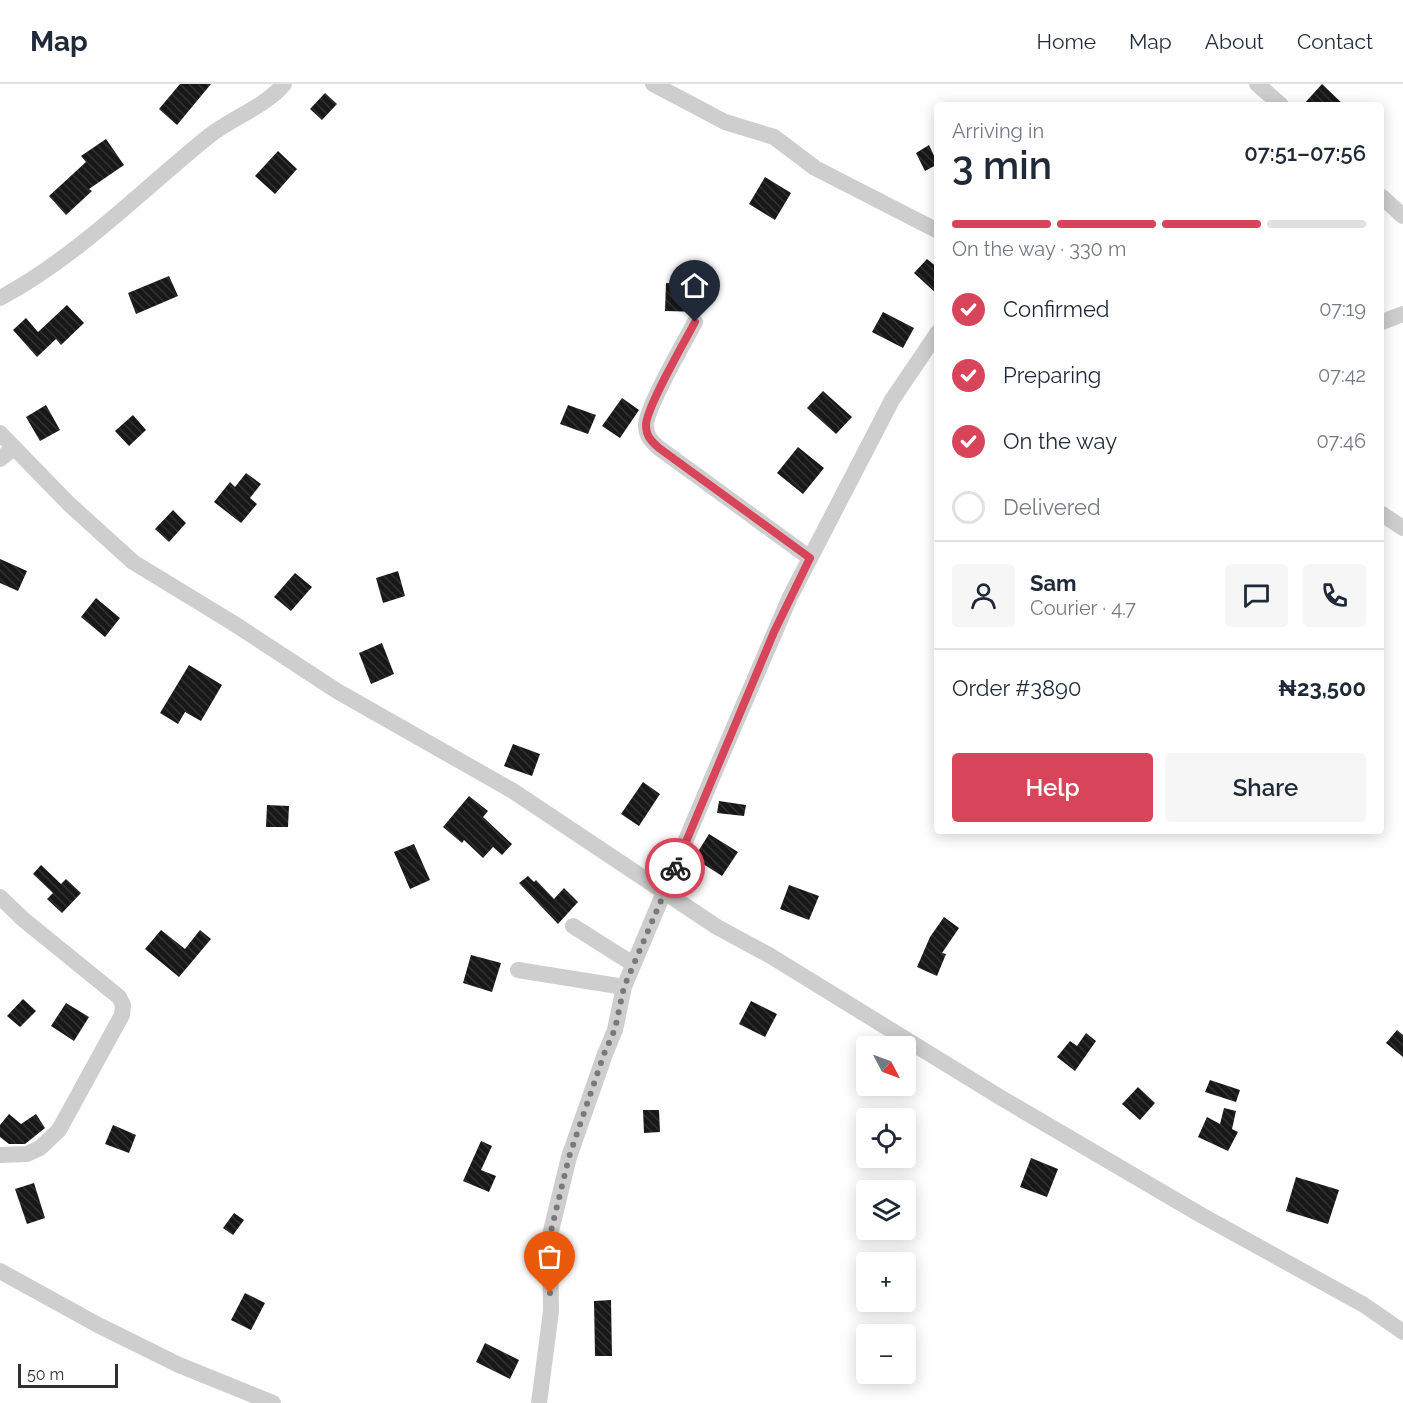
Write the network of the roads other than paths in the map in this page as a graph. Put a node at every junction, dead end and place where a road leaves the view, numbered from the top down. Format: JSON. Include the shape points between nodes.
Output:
{"nodes":[{"id":1,"x":284,"y":84,"type":"edge"},
{"id":2,"x":653,"y":84,"type":"edge"},
{"id":3,"x":1257,"y":84,"type":"edge"},
{"id":4,"x":1278,"y":102,"type":"edge"},
{"id":5,"x":1384,"y":199,"type":"edge"},
{"id":6,"x":1403,"y":216,"type":"edge"},
{"id":7,"x":934,"y":229,"type":"edge"},
{"id":8,"x":0,"y":298,"type":"edge"},
{"id":9,"x":1403,"y":314,"type":"edge"},
{"id":10,"x":1384,"y":321,"type":"edge"},
{"id":11,"x":695,"y":322,"type":"dead end"},
{"id":12,"x":934,"y":338,"type":"edge"},
{"id":13,"x":0,"y":433,"type":"edge"},
{"id":14,"x":14,"y":448,"type":"junction"},
{"id":15,"x":0,"y":459,"type":"edge"},
{"id":16,"x":1384,"y":515,"type":"edge"},
{"id":17,"x":1403,"y":528,"type":"edge"},
{"id":18,"x":810,"y":558,"type":"junction"},
{"id":19,"x":666,"y":891,"type":"junction"},
{"id":20,"x":0,"y":897,"type":"edge"},
{"id":21,"x":573,"y":926,"type":"dead end"},
{"id":22,"x":633,"y":964,"type":"junction"},
{"id":23,"x":518,"y":970,"type":"dead end"},
{"id":24,"x":624,"y":987,"type":"junction"},
{"id":25,"x":0,"y":1155,"type":"edge"},
{"id":26,"x":0,"y":1271,"type":"edge"},
{"id":27,"x":1403,"y":1332,"type":"edge"},
{"id":28,"x":273,"y":1403,"type":"edge"},
{"id":29,"x":539,"y":1403,"type":"edge"}],
"edges":[{"from":1,"to":8,"type":"street","via":[[211,135],[44,271]]},
{"from":2,"to":7,"type":"street","via":[[725,122],[774,137],[815,168]]},
{"from":3,"to":4,"type":"street"},
{"from":5,"to":6,"type":"street"},
{"from":9,"to":10,"type":"street"},
{"from":11,"to":18,"type":"street","via":[[651,405],[645,422],[647,437]]},
{"from":12,"to":18,"type":"street","via":[[892,400]]},
{"from":13,"to":14,"type":"street"},
{"from":14,"to":15,"type":"street"},
{"from":14,"to":19,"type":"street","via":[[133,562],[354,701],[513,791]]},
{"from":16,"to":17,"type":"street"},
{"from":18,"to":19,"type":"street","via":[[774,632]]},
{"from":19,"to":22,"type":"street"},
{"from":19,"to":27,"type":"street","via":[[717,927],[1003,1099],[1364,1305]]},
{"from":20,"to":25,"type":"street","via":[[106,984],[123,1005],[122,1015],[59,1130],[27,1154]]},
{"from":21,"to":22,"type":"street"},
{"from":22,"to":24,"type":"street"},
{"from":23,"to":24,"type":"street"},
{"from":24,"to":29,"type":"street","via":[[615,1029],[569,1157],[550,1235],[551,1311]]},
{"from":26,"to":28,"type":"street","via":[[179,1365]]}]}
